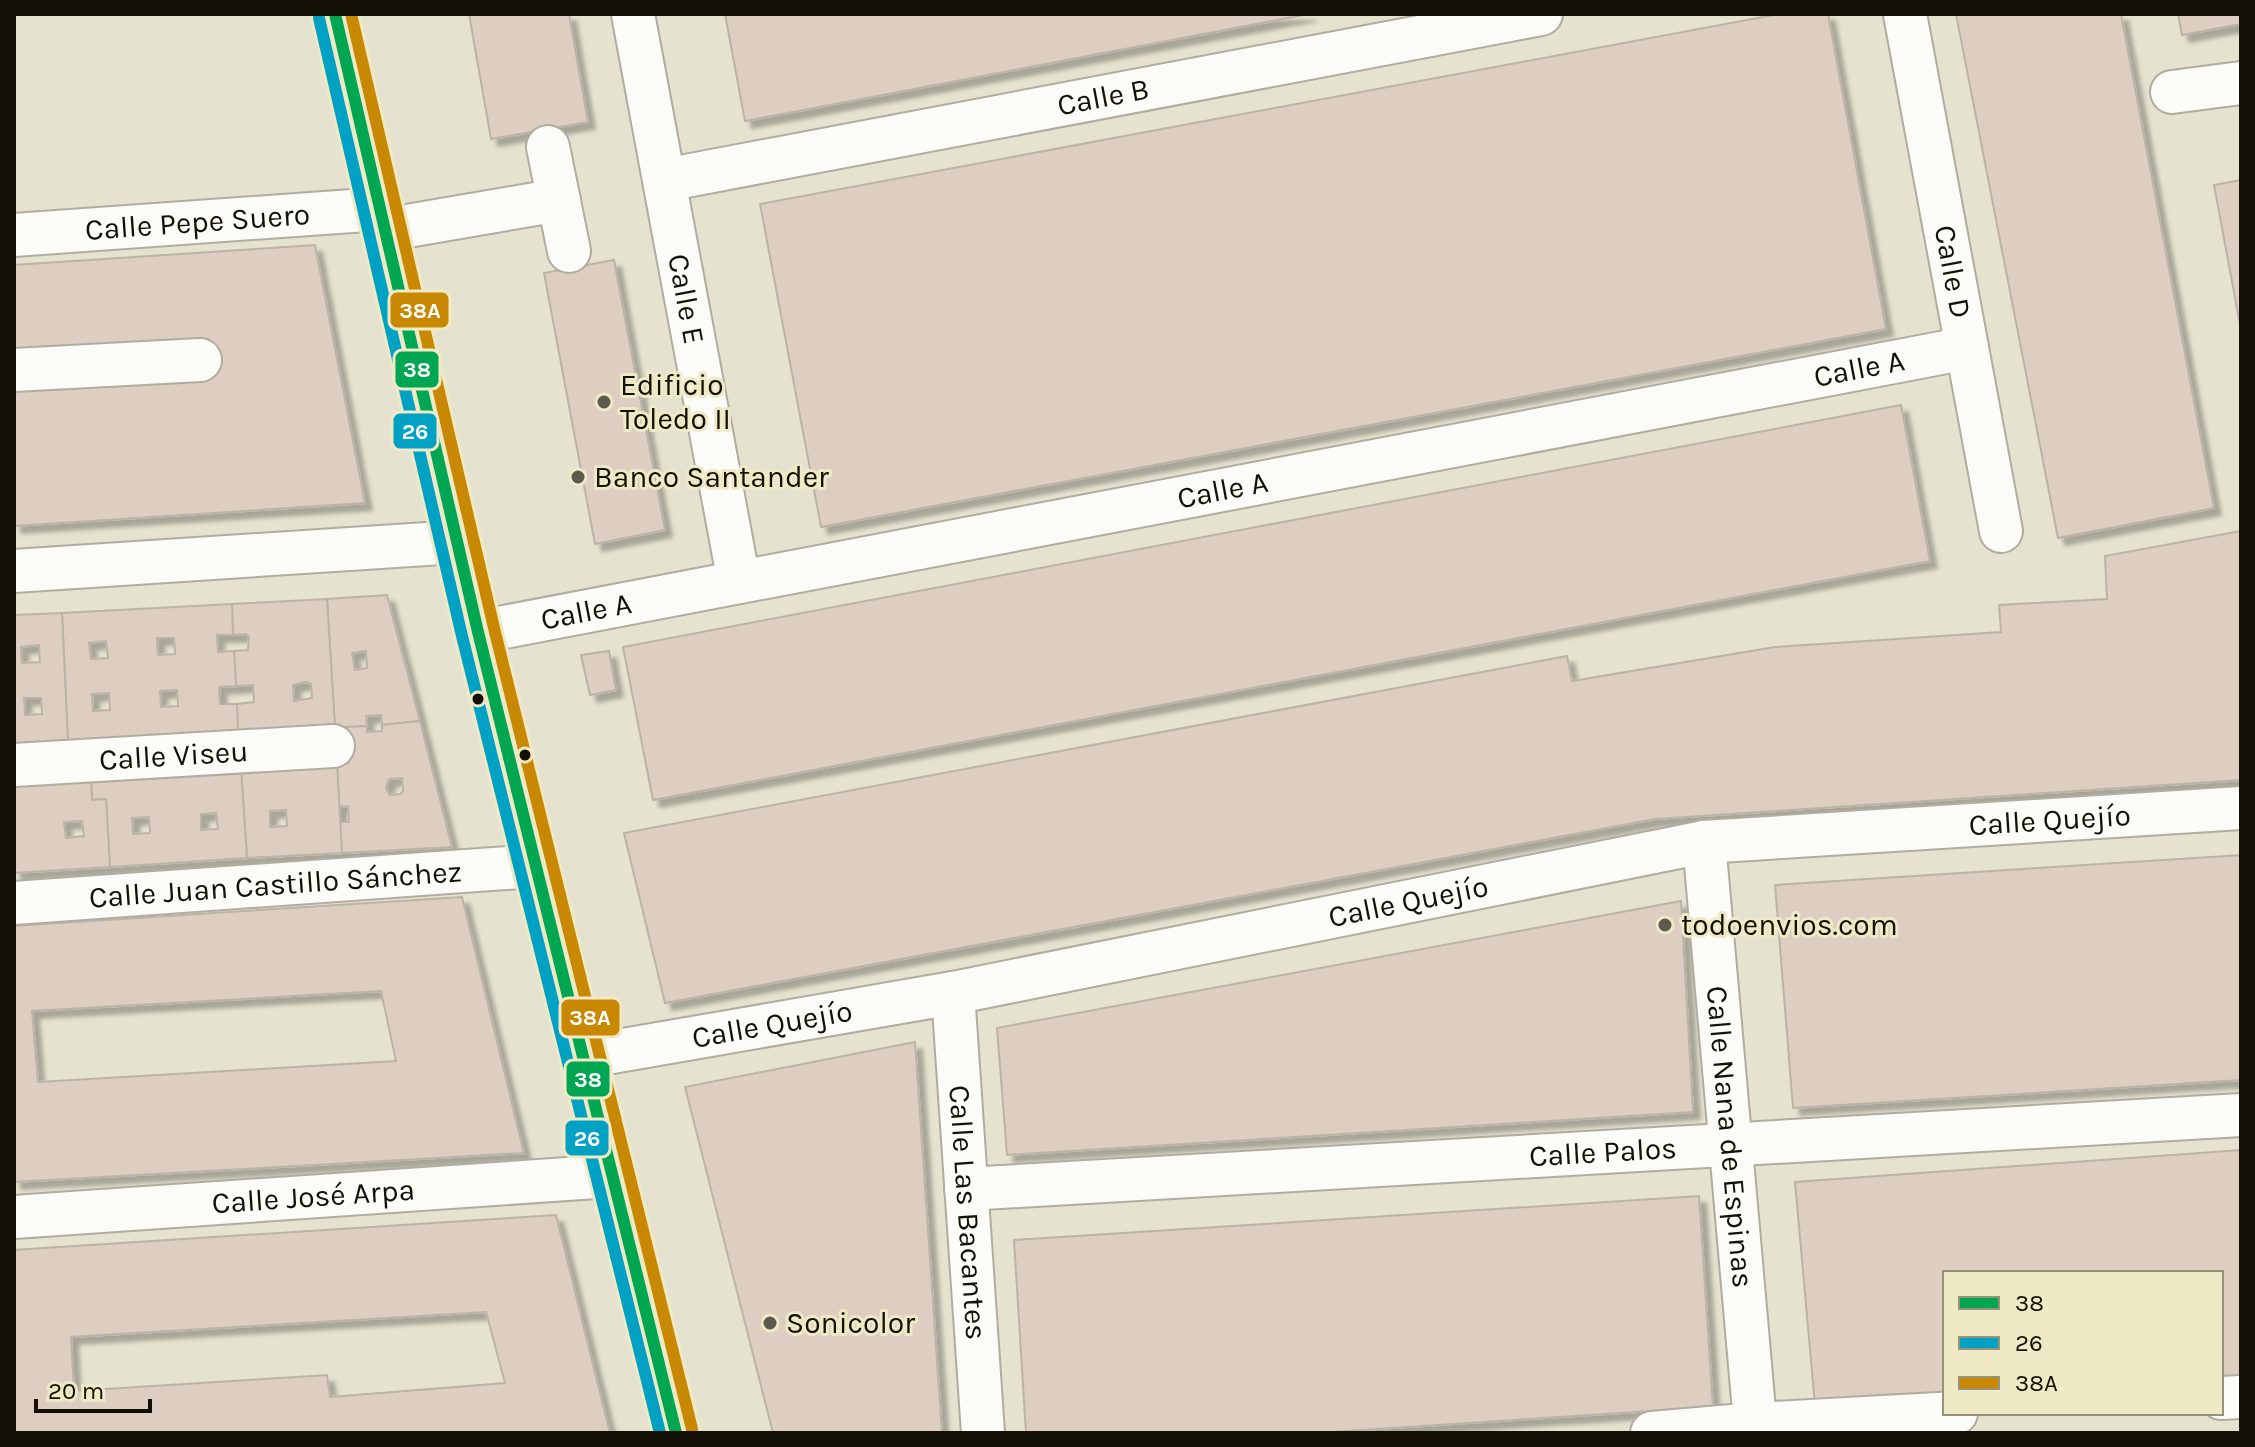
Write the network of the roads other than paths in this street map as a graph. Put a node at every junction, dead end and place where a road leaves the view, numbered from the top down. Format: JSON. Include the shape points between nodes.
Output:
{"nodes":[{"id":1,"x":335,"y":14,"type":"edge"},
{"id":2,"x":633,"y":14,"type":"edge"},
{"id":3,"x":1541,"y":14,"type":"edge"},
{"id":4,"x":1905,"y":14,"type":"edge"},
{"id":5,"x":2241,"y":83,"type":"edge"},
{"id":6,"x":2172,"y":92,"type":"dead end"},
{"id":7,"x":548,"y":147,"type":"dead end"},
{"id":8,"x":665,"y":180,"type":"junction"},
{"id":9,"x":559,"y":200,"type":"junction"},
{"id":10,"x":382,"y":220,"type":"junction"},
{"id":11,"x":14,"y":235,"type":"edge"},
{"id":12,"x":569,"y":251,"type":"dead end"},
{"id":13,"x":1967,"y":348,"type":"junction"},
{"id":14,"x":200,"y":360,"type":"dead end"},
{"id":15,"x":14,"y":370,"type":"edge"},
{"id":16,"x":2001,"y":531,"type":"dead end"},
{"id":17,"x":457,"y":542,"type":"junction"},
{"id":18,"x":14,"y":571,"type":"edge"},
{"id":19,"x":739,"y":582,"type":"junction"},
{"id":20,"x":478,"y":632,"type":"junction"},
{"id":21,"x":333,"y":746,"type":"dead end"},
{"id":22,"x":14,"y":765,"type":"edge"},
{"id":23,"x":2241,"y":808,"type":"edge"},
{"id":24,"x":1704,"y":842,"type":"junction"},
{"id":25,"x":535,"y":866,"type":"junction"},
{"id":26,"x":14,"y":903,"type":"edge"},
{"id":27,"x":953,"y":993,"type":"junction"},
{"id":28,"x":583,"y":1057,"type":"junction"},
{"id":29,"x":2241,"y":1115,"type":"edge"},
{"id":30,"x":1730,"y":1145,"type":"junction"},
{"id":31,"x":611,"y":1176,"type":"junction"},
{"id":32,"x":966,"y":1189,"type":"junction"},
{"id":33,"x":14,"y":1217,"type":"edge"},
{"id":34,"x":1943,"y":1414,"type":"edge"},
{"id":35,"x":1756,"y":1428,"type":"edge"},
{"id":36,"x":676,"y":1433,"type":"edge"},
{"id":37,"x":983,"y":1433,"type":"edge"},
{"id":38,"x":1652,"y":1433,"type":"edge"}],
"edges":[{"from":1,"to":10,"type":"main road"},
{"from":2,"to":8,"type":"street","name":"Calle E"},
{"from":3,"to":8,"type":"street","name":"Calle B"},
{"from":4,"to":13,"type":"street","name":"Calle D"},
{"from":5,"to":6,"type":"street"},
{"from":7,"to":9,"type":"street"},
{"from":8,"to":19,"type":"street","name":"Calle E"},
{"from":9,"to":10,"type":"street","name":"Calle Pepe Suero"},
{"from":9,"to":12,"type":"street"},
{"from":10,"to":11,"type":"street","name":"Calle Pepe Suero"},
{"from":10,"to":17,"type":"main road"},
{"from":13,"to":16,"type":"street","name":"Calle D"},
{"from":13,"to":19,"type":"street","name":"Calle A"},
{"from":14,"to":15,"type":"street"},
{"from":17,"to":18,"type":"street"},
{"from":17,"to":20,"type":"main road"},
{"from":19,"to":20,"type":"street","name":"Calle A"},
{"from":20,"to":25,"type":"main road"},
{"from":21,"to":22,"type":"street","name":"Calle Viseu"},
{"from":23,"to":24,"type":"street","name":"Calle Quejío"},
{"from":24,"to":27,"type":"street","name":"Calle Quejío"},
{"from":24,"to":30,"type":"street","name":"Calle Nana de Espinas"},
{"from":25,"to":26,"type":"street","name":"Calle Juan Castillo Sánchez"},
{"from":25,"to":28,"type":"main road"},
{"from":27,"to":28,"type":"street","name":"Calle Quejío"},
{"from":27,"to":32,"type":"street","name":"Calle Las Bacantes"},
{"from":28,"to":31,"type":"main road"},
{"from":29,"to":30,"type":"street","name":"Calle Palos"},
{"from":30,"to":32,"type":"street","name":"Calle Palos"},
{"from":30,"to":35,"type":"street","name":"Calle Nana de Espinas"},
{"from":31,"to":33,"type":"street","name":"Calle José Arpa"},
{"from":31,"to":36,"type":"main road"},
{"from":32,"to":37,"type":"street","name":"Calle Las Bacantes"},
{"from":34,"to":35,"type":"street"},
{"from":35,"to":38,"type":"street"}]}
